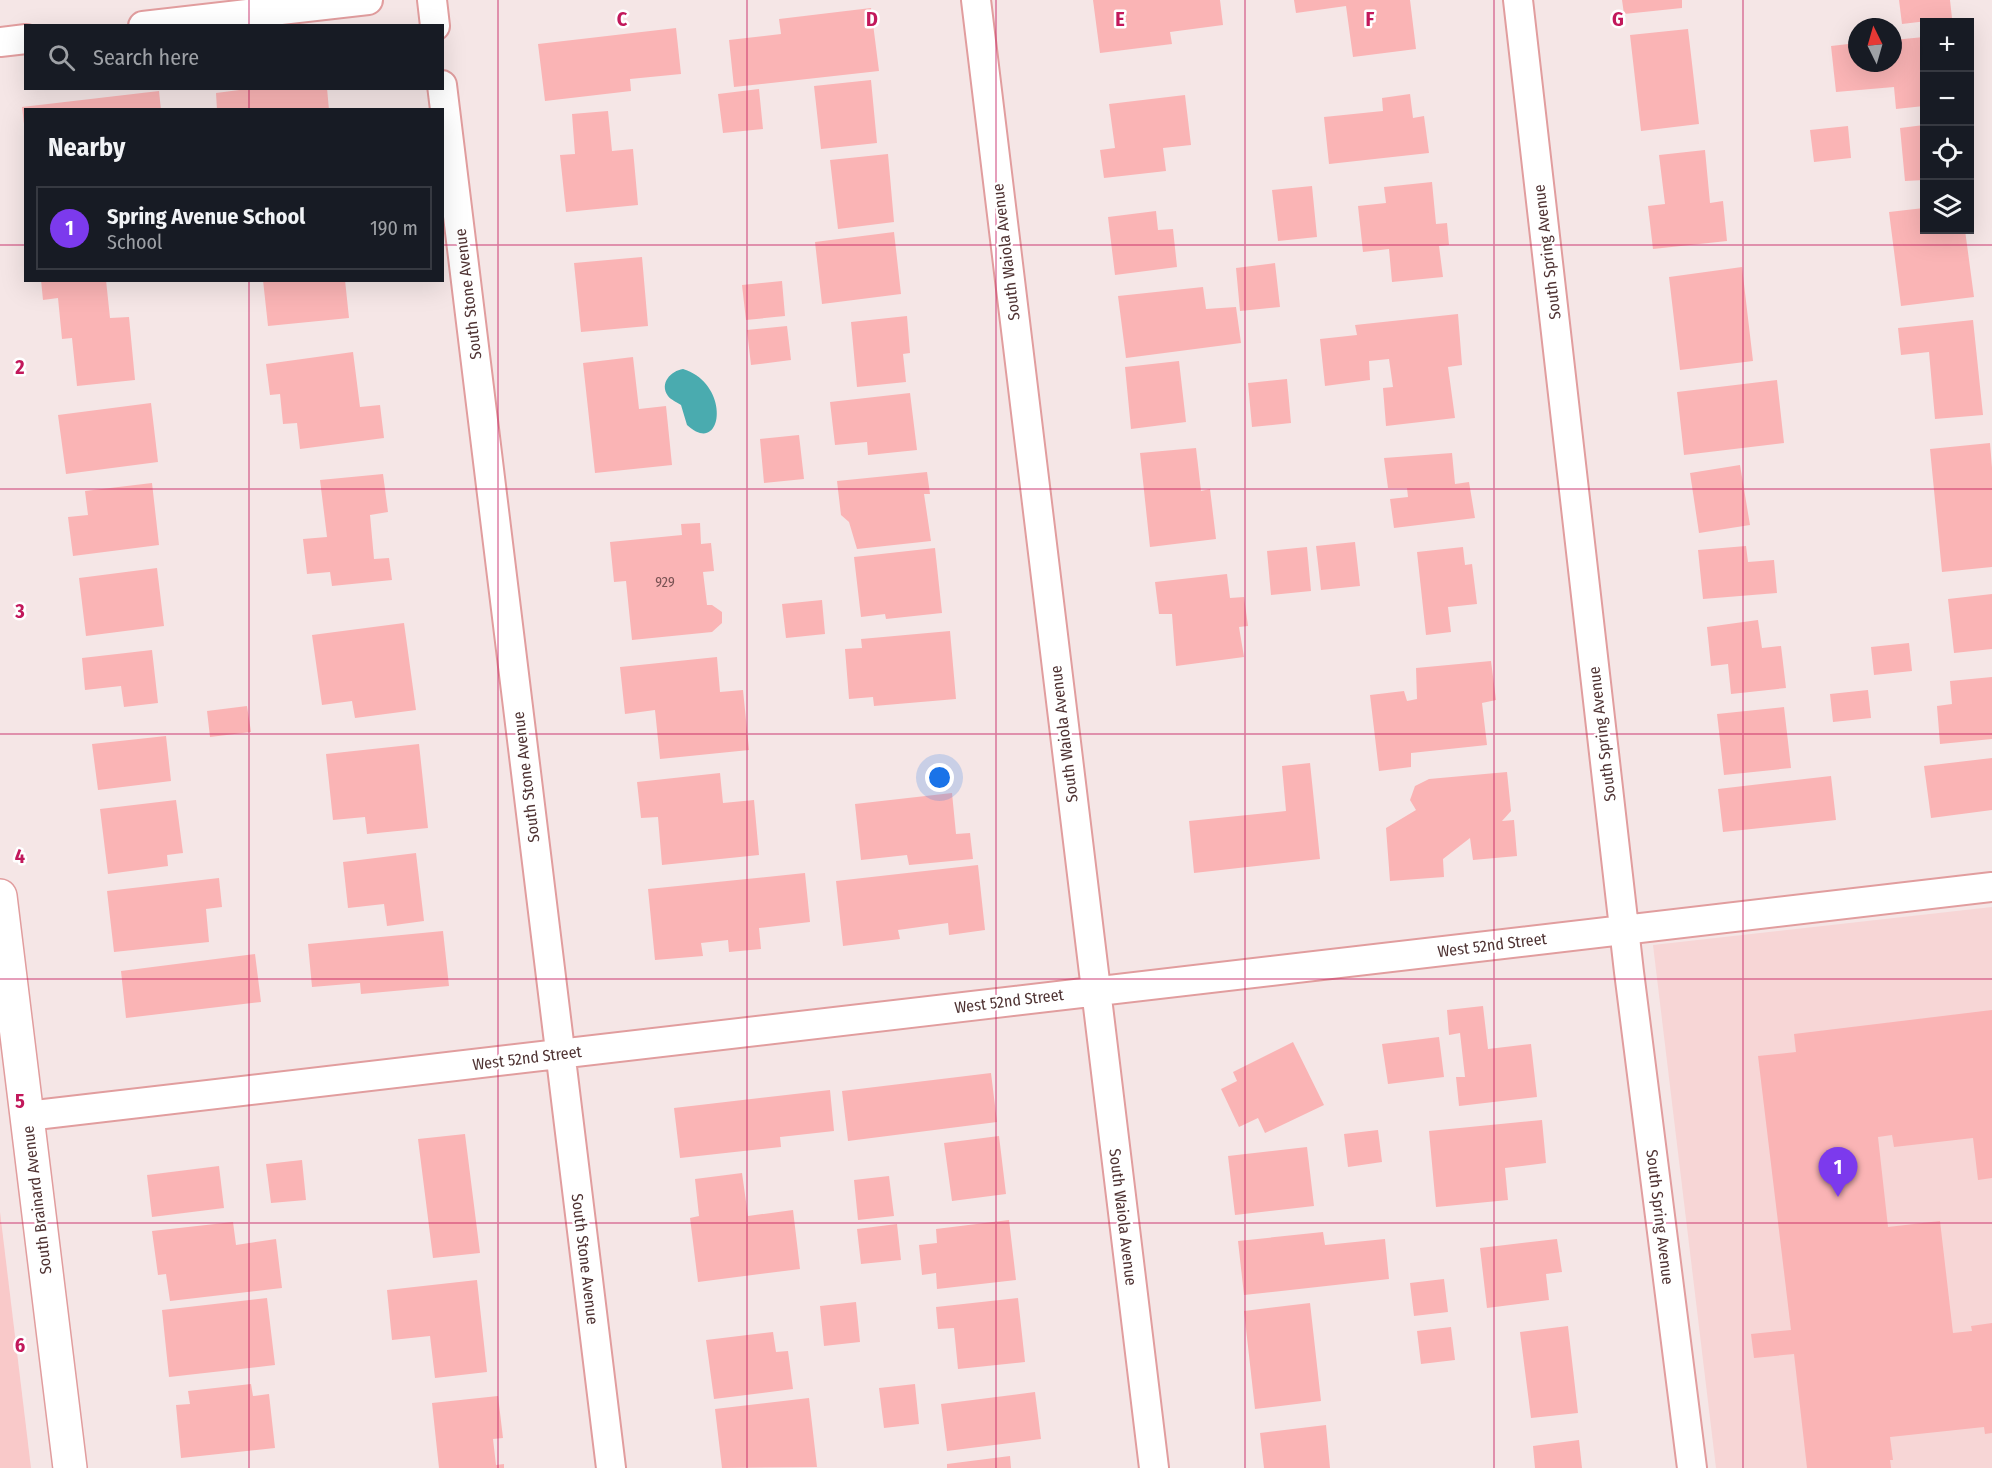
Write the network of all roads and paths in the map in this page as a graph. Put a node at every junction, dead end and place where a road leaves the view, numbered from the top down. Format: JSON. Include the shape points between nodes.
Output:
{"nodes":[{"id":1,"x":368,"y":0,"type":"edge"},
{"id":2,"x":432,"y":0,"type":"edge"},
{"id":3,"x":976,"y":0,"type":"edge"},
{"id":4,"x":1518,"y":0,"type":"edge"},
{"id":5,"x":159,"y":24,"type":"edge"},
{"id":6,"x":435,"y":24,"type":"edge"},
{"id":7,"x":24,"y":39,"type":"edge"},
{"id":8,"x":0,"y":42,"type":"edge"},
{"id":9,"x":443,"y":90,"type":"edge"},
{"id":10,"x":1992,"y":887,"type":"edge"},
{"id":11,"x":0,"y":896,"type":"edge"},
{"id":12,"x":1624,"y":930,"type":"junction"},
{"id":13,"x":1095,"y":992,"type":"junction"},
{"id":14,"x":559,"y":1054,"type":"junction"},
{"id":15,"x":27,"y":1116,"type":"junction"},
{"id":16,"x":70,"y":1468,"type":"edge"},
{"id":17,"x":610,"y":1468,"type":"edge"},
{"id":18,"x":1154,"y":1468,"type":"edge"},
{"id":19,"x":1692,"y":1468,"type":"edge"}],
"edges":[{"from":1,"to":5,"type":"street"},
{"from":2,"to":6,"type":"street"},
{"from":3,"to":13,"type":"street","name":"South Waiola Avenue"},
{"from":4,"to":12,"type":"street","name":"South Spring Avenue"},
{"from":7,"to":8,"type":"street"},
{"from":9,"to":14,"type":"street","name":"South Stone Avenue"},
{"from":10,"to":12,"type":"street","name":"West 52nd Street"},
{"from":11,"to":15,"type":"street","name":"South Brainard Avenue"},
{"from":12,"to":13,"type":"street","name":"West 52nd Street"},
{"from":12,"to":19,"type":"street","name":"South Spring Avenue"},
{"from":13,"to":14,"type":"street","name":"West 52nd Street"},
{"from":13,"to":18,"type":"street","name":"South Waiola Avenue"},
{"from":14,"to":15,"type":"street","name":"West 52nd Street"},
{"from":14,"to":17,"type":"street","name":"South Stone Avenue"},
{"from":15,"to":16,"type":"street","name":"South Brainard Avenue"}]}
